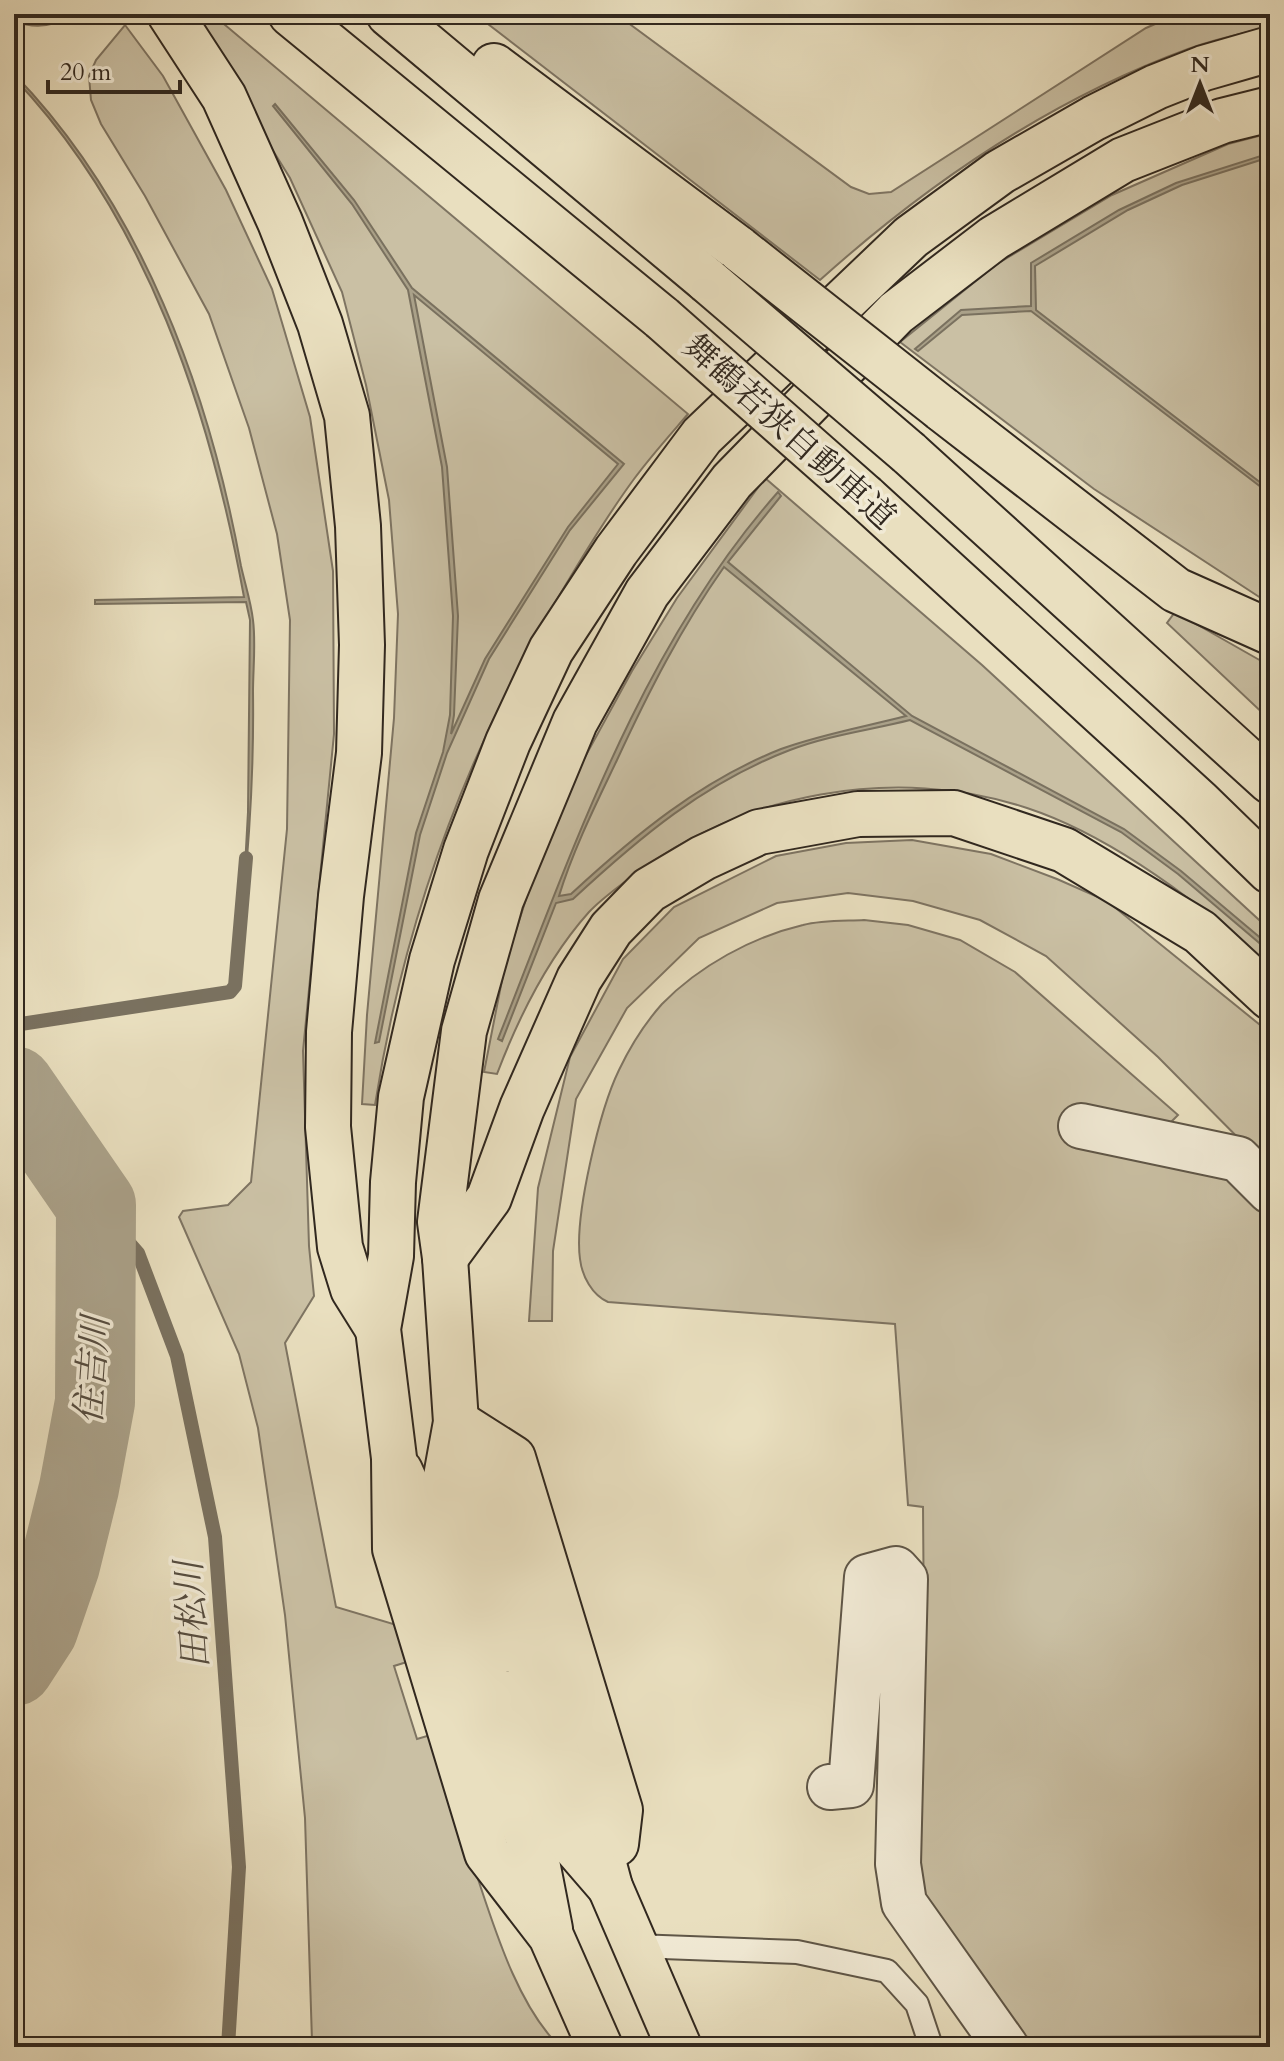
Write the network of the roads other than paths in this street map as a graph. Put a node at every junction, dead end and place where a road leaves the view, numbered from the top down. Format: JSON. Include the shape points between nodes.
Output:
{"nodes":[{"id":1,"x":170,"y":14,"type":"edge"},
{"id":2,"x":291,"y":14,"type":"edge"},
{"id":3,"x":389,"y":14,"type":"edge"},
{"id":4,"x":424,"y":14,"type":"edge"},
{"id":5,"x":1270,"y":49,"type":"edge"},
{"id":6,"x":1270,"y":109,"type":"edge"},
{"id":7,"x":1270,"y":632,"type":"edge"},
{"id":8,"x":1270,"y":781,"type":"edge"},
{"id":9,"x":1270,"y":871,"type":"edge"},
{"id":10,"x":1270,"y":997,"type":"edge"},
{"id":11,"x":1081,"y":1126,"type":"dead end"},
{"id":12,"x":1270,"y":1191,"type":"edge"},
{"id":13,"x":445,"y":1258,"type":"junction"},
{"id":14,"x":378,"y":1329,"type":"junction"},
{"id":15,"x":830,"y":1787,"type":"dead end"},
{"id":16,"x":635,"y":1946,"type":"junction"},
{"id":17,"x":600,"y":2047,"type":"edge"},
{"id":18,"x":679,"y":2047,"type":"edge"},
{"id":19,"x":929,"y":2047,"type":"edge"},
{"id":20,"x":1006,"y":2047,"type":"edge"}],
"edges":[{"from":1,"to":14,"type":"highway","via":[[224,97],[280,222],[320,324],[347,416],[358,526],[362,661],[359,753],[329,1032],[328,1127],[340,1247],[353,1289]]},
{"from":2,"to":9,"type":"highway","name":"舞鶴若狭自動車道","bridge":true,"via":[[662,318],[865,497]]},
{"from":3,"to":8,"type":"highway","name":"舞鶴若狭自動車道","bridge":true,"via":[[909,453]]},
{"from":4,"to":7,"type":"highway","bridge":true,"via":[[739,249],[1176,590]]},
{"from":5,"to":14,"type":"highway","via":[[1180,77],[1094,118],[1000,172],[911,237],[702,436],[616,551],[551,650],[508,742],[466,850],[432,960],[401,1097],[391,1256]]},
{"from":6,"to":13,"type":"highway","via":[[1222,121],[1123,160],[994,238],[896,313],[732,481],[647,593],[575,722],[501,900],[464,1031],[440,1222]]},
{"from":10,"to":13,"type":"highway","via":[[1200,932],[1064,850],[954,813],[858,814],[759,832],[649,890],[611,929],[579,979],[489,1198]]},
{"from":11,"to":12,"type":"street","via":[[1238,1159]]},
{"from":13,"to":16,"type":"highway","via":[[456,1422],[479,1464],[610,1887]]},
{"from":14,"to":17,"type":"highway","via":[[394,1458],[395,1549],[487,1853],[551,1936]]},
{"from":15,"to":20,"type":"street","via":[[851,1785],[867,1577],[896,1569],[905,1579],[898,1864],[904,1903]]},
{"from":16,"to":18,"type":"highway"},
{"from":16,"to":19,"type":"lane","via":[[797,1952],[887,1971],[917,2004]]}]}
